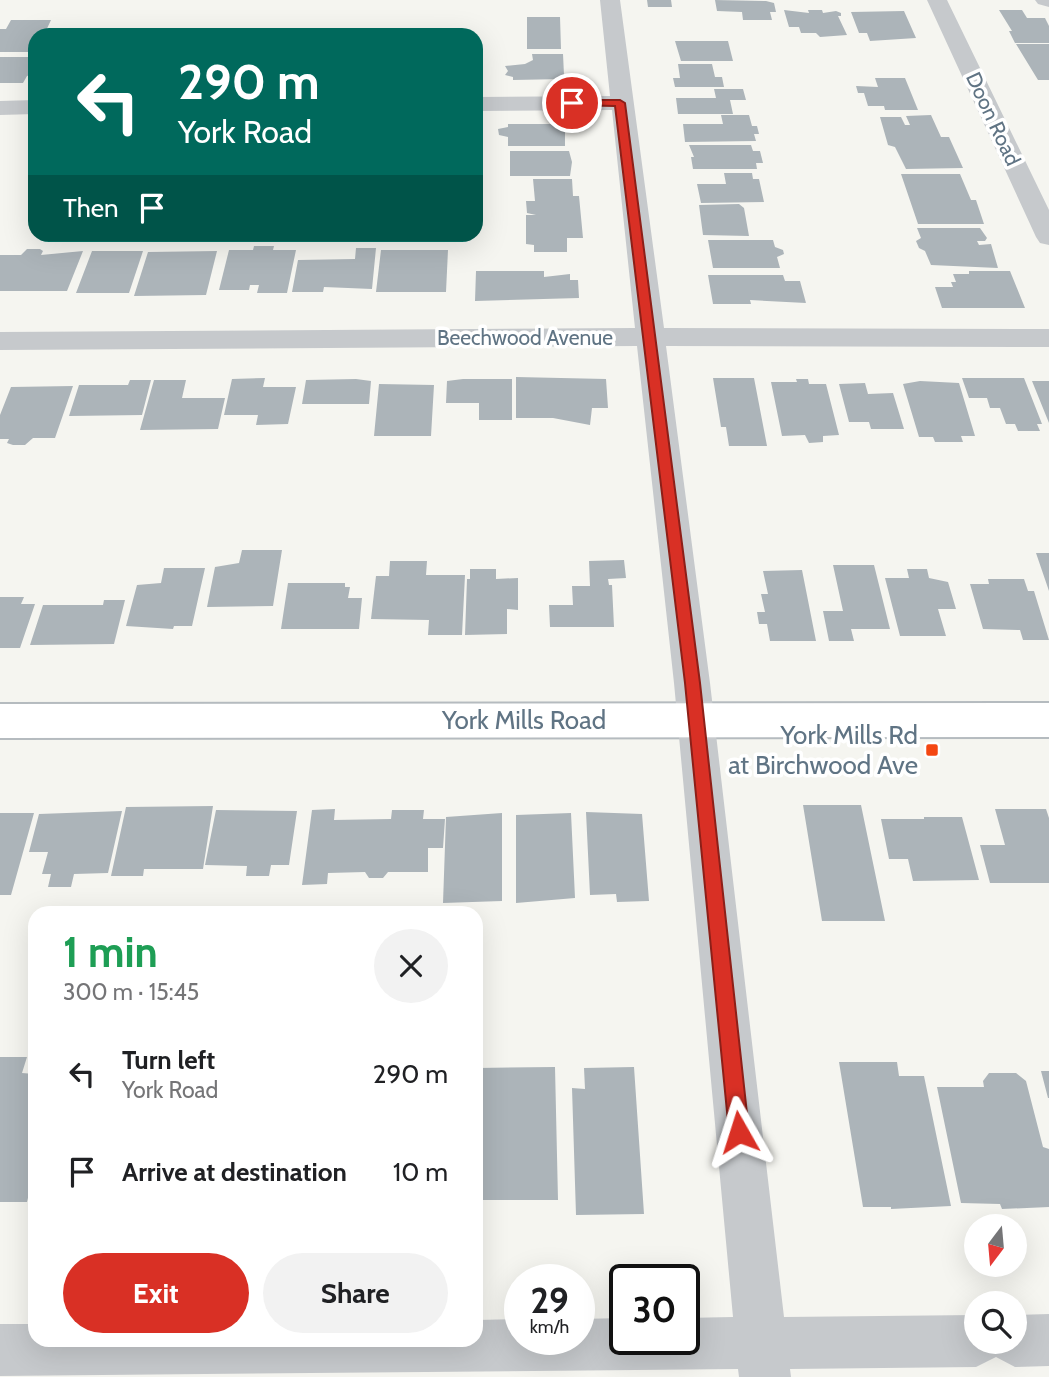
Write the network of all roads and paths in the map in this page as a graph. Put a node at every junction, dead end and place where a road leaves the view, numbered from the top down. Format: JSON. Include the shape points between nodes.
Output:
{"nodes":[{"id":1,"x":610,"y":0,"type":"edge"},
{"id":2,"x":937,"y":0,"type":"edge"},
{"id":3,"x":620,"y":103,"type":"junction"},
{"id":4,"x":483,"y":104,"type":"edge"},
{"id":5,"x":28,"y":107,"type":"edge"},
{"id":6,"x":0,"y":108,"type":"edge"},
{"id":7,"x":1049,"y":237,"type":"edge"},
{"id":8,"x":650,"y":337,"type":"junction"},
{"id":9,"x":1049,"y":338,"type":"edge"},
{"id":10,"x":0,"y":341,"type":"edge"},
{"id":11,"x":696,"y":720,"type":"junction"},
{"id":12,"x":1049,"y":720,"type":"edge"},
{"id":13,"x":0,"y":721,"type":"edge"},
{"id":14,"x":1049,"y":1340,"type":"edge"},
{"id":15,"x":1027,"y":1341,"type":"edge"},
{"id":16,"x":964,"y":1342,"type":"edge"},
{"id":17,"x":0,"y":1350,"type":"edge"},
{"id":18,"x":763,"y":1361,"type":"edge"}],
"edges":[{"from":1,"to":3,"type":"street"},
{"from":2,"to":7,"type":"street","name":"Doon Road"},
{"from":3,"to":4,"type":"street"},
{"from":3,"to":8,"type":"street"},
{"from":5,"to":6,"type":"street"},
{"from":8,"to":9,"type":"street","name":"Beechwood Avenue"},
{"from":8,"to":10,"type":"street","name":"Beechwood Avenue"},
{"from":8,"to":11,"type":"street"},
{"from":11,"to":12,"type":"main road","name":"York Mills Road"},
{"from":11,"to":13,"type":"main road","name":"York Mills Road"},
{"from":11,"to":18,"type":"street"},
{"from":14,"to":15,"type":"street"},
{"from":16,"to":18,"type":"street"},
{"from":17,"to":18,"type":"street"}]}
